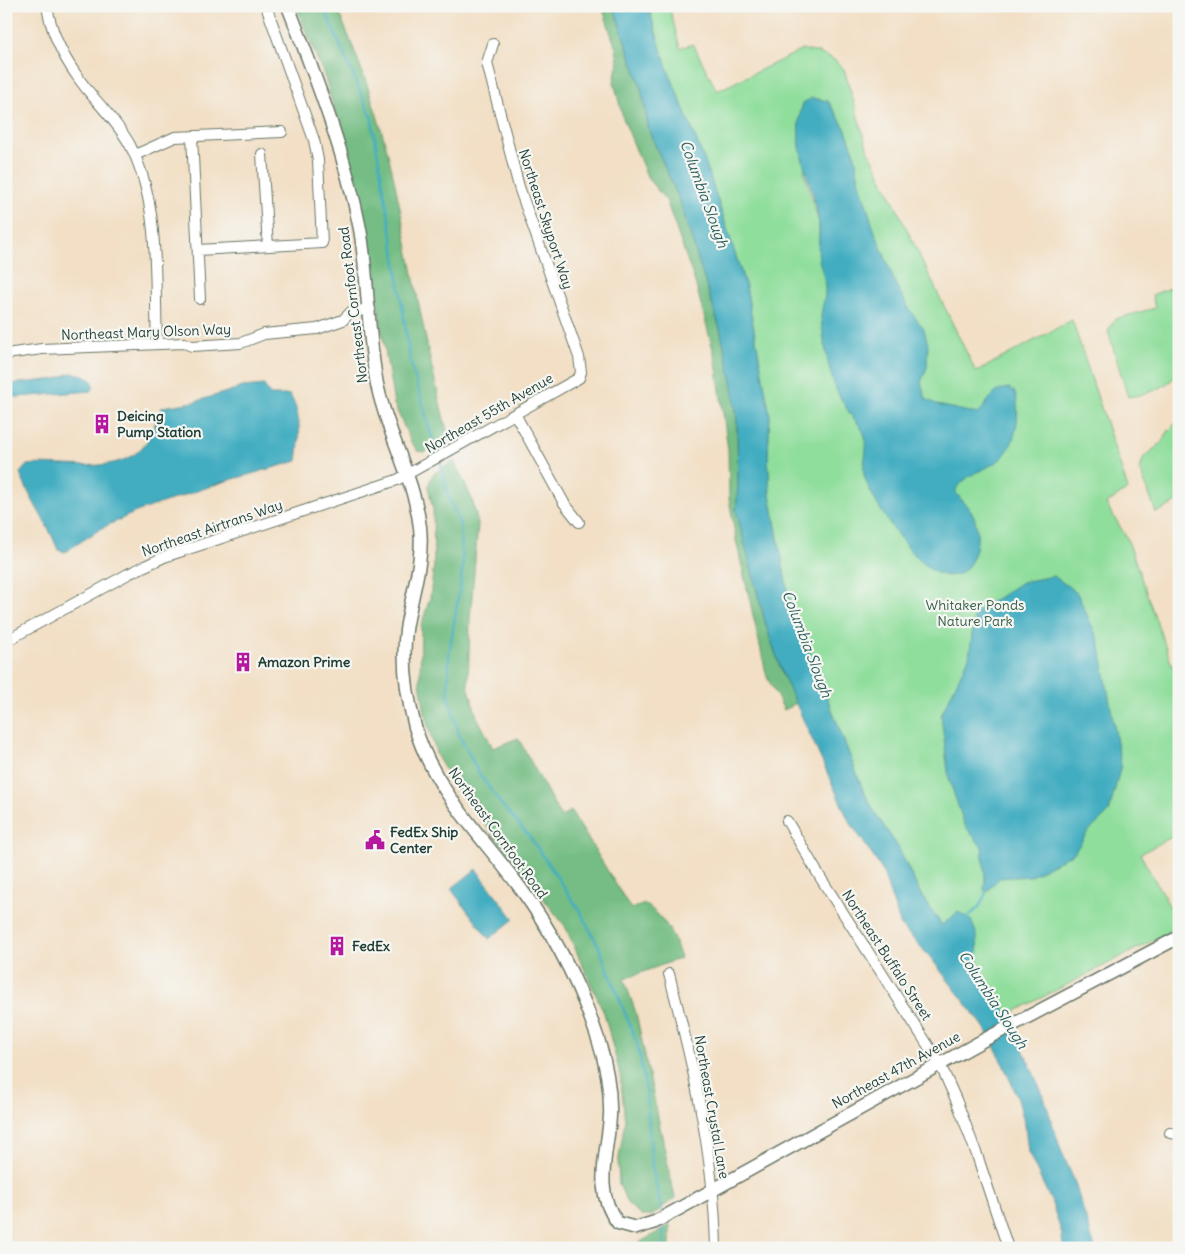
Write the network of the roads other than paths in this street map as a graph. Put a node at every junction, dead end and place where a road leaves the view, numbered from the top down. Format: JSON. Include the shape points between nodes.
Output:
{"nodes":[{"id":1,"x":47,"y":6,"type":"edge"},
{"id":2,"x":266,"y":6,"type":"edge"},
{"id":3,"x":288,"y":6,"type":"edge"},
{"id":4,"x":493,"y":44,"type":"dead end"},
{"id":5,"x":282,"y":132,"type":"dead end"},
{"id":6,"x":192,"y":136,"type":"junction"},
{"id":7,"x":262,"y":154,"type":"dead end"},
{"id":8,"x":135,"y":155,"type":"junction"},
{"id":9,"x":268,"y":246,"type":"junction"},
{"id":10,"x":198,"y":250,"type":"junction"},
{"id":11,"x":200,"y":299,"type":"dead end"},
{"id":12,"x":370,"y":309,"type":"junction"},
{"id":13,"x":157,"y":344,"type":"junction"},
{"id":14,"x":6,"y":354,"type":"edge"},
{"id":15,"x":581,"y":372,"type":"joint"},
{"id":16,"x":515,"y":414,"type":"junction"},
{"id":17,"x":408,"y":475,"type":"junction"},
{"id":18,"x":579,"y":522,"type":"dead end"},
{"id":19,"x":6,"y":641,"type":"edge"},
{"id":20,"x":788,"y":821,"type":"dead end"},
{"id":21,"x":1179,"y":937,"type":"edge"},
{"id":22,"x":669,"y":974,"type":"dead end"},
{"id":23,"x":940,"y":1064,"type":"junction"},
{"id":24,"x":713,"y":1189,"type":"junction"},
{"id":25,"x":629,"y":1227,"type":"joint"},
{"id":26,"x":716,"y":1248,"type":"edge"},
{"id":27,"x":1008,"y":1248,"type":"edge"}],
"edges":[{"from":1,"to":8,"type":"street","via":[[56,39],[76,75],[113,120]]},
{"from":2,"to":9,"type":"street","via":[[314,140],[322,243]]},
{"from":3,"to":12,"type":"street","name":"Northeast Cornfoot Road","via":[[329,114],[352,197]]},
{"from":4,"to":15,"type":"street","name":"Northeast Skyport Way","via":[[486,62],[519,187],[579,357]]},
{"from":5,"to":6,"type":"street"},
{"from":6,"to":8,"type":"street","via":[[168,139]]},
{"from":6,"to":10,"type":"street"},
{"from":7,"to":9,"type":"street"},
{"from":8,"to":13,"type":"street","via":[[147,193],[151,220]]},
{"from":9,"to":10,"type":"street"},
{"from":10,"to":11,"type":"street"},
{"from":12,"to":13,"type":"street","name":"Northeast Mary Olson Way","via":[[351,312],[343,320],[317,329],[264,334],[241,343]]},
{"from":12,"to":17,"type":"street","name":"Northeast Cornfoot Road","via":[[377,388]]},
{"from":13,"to":14,"type":"street","name":"Northeast Mary Olson Way","via":[[42,349]]},
{"from":15,"to":16,"type":"street","name":"Northeast 55th Avenue","via":[[575,380]]},
{"from":16,"to":17,"type":"street","name":"Northeast 55th Avenue"},
{"from":16,"to":18,"type":"street","via":[[564,503]]},
{"from":17,"to":19,"type":"street","name":"Northeast Airtrans Way","via":[[164,557]]},
{"from":17,"to":25,"type":"street","name":"Northeast Cornfoot Road","via":[[421,540],[405,648],[414,723],[442,786],[534,907],[555,940],[580,993],[599,1041],[609,1091],[603,1190],[618,1223]]},
{"from":20,"to":23,"type":"street","name":"Northeast Buffalo Street","via":[[830,893]]},
{"from":21,"to":23,"type":"street","name":"Northeast 47th Avenue"},
{"from":22,"to":24,"type":"street","name":"Northeast Crystal Lane","via":[[696,1080]]},
{"from":23,"to":24,"type":"street","name":"Northeast 47th Avenue"},
{"from":23,"to":27,"type":"street","name":"Northeast Buffalo Street","via":[[970,1137]]},
{"from":24,"to":25,"type":"street","name":"Northeast 47th Avenue","via":[[655,1222]]},
{"from":24,"to":26,"type":"street","name":"Northeast Crystal Lane"}]}
